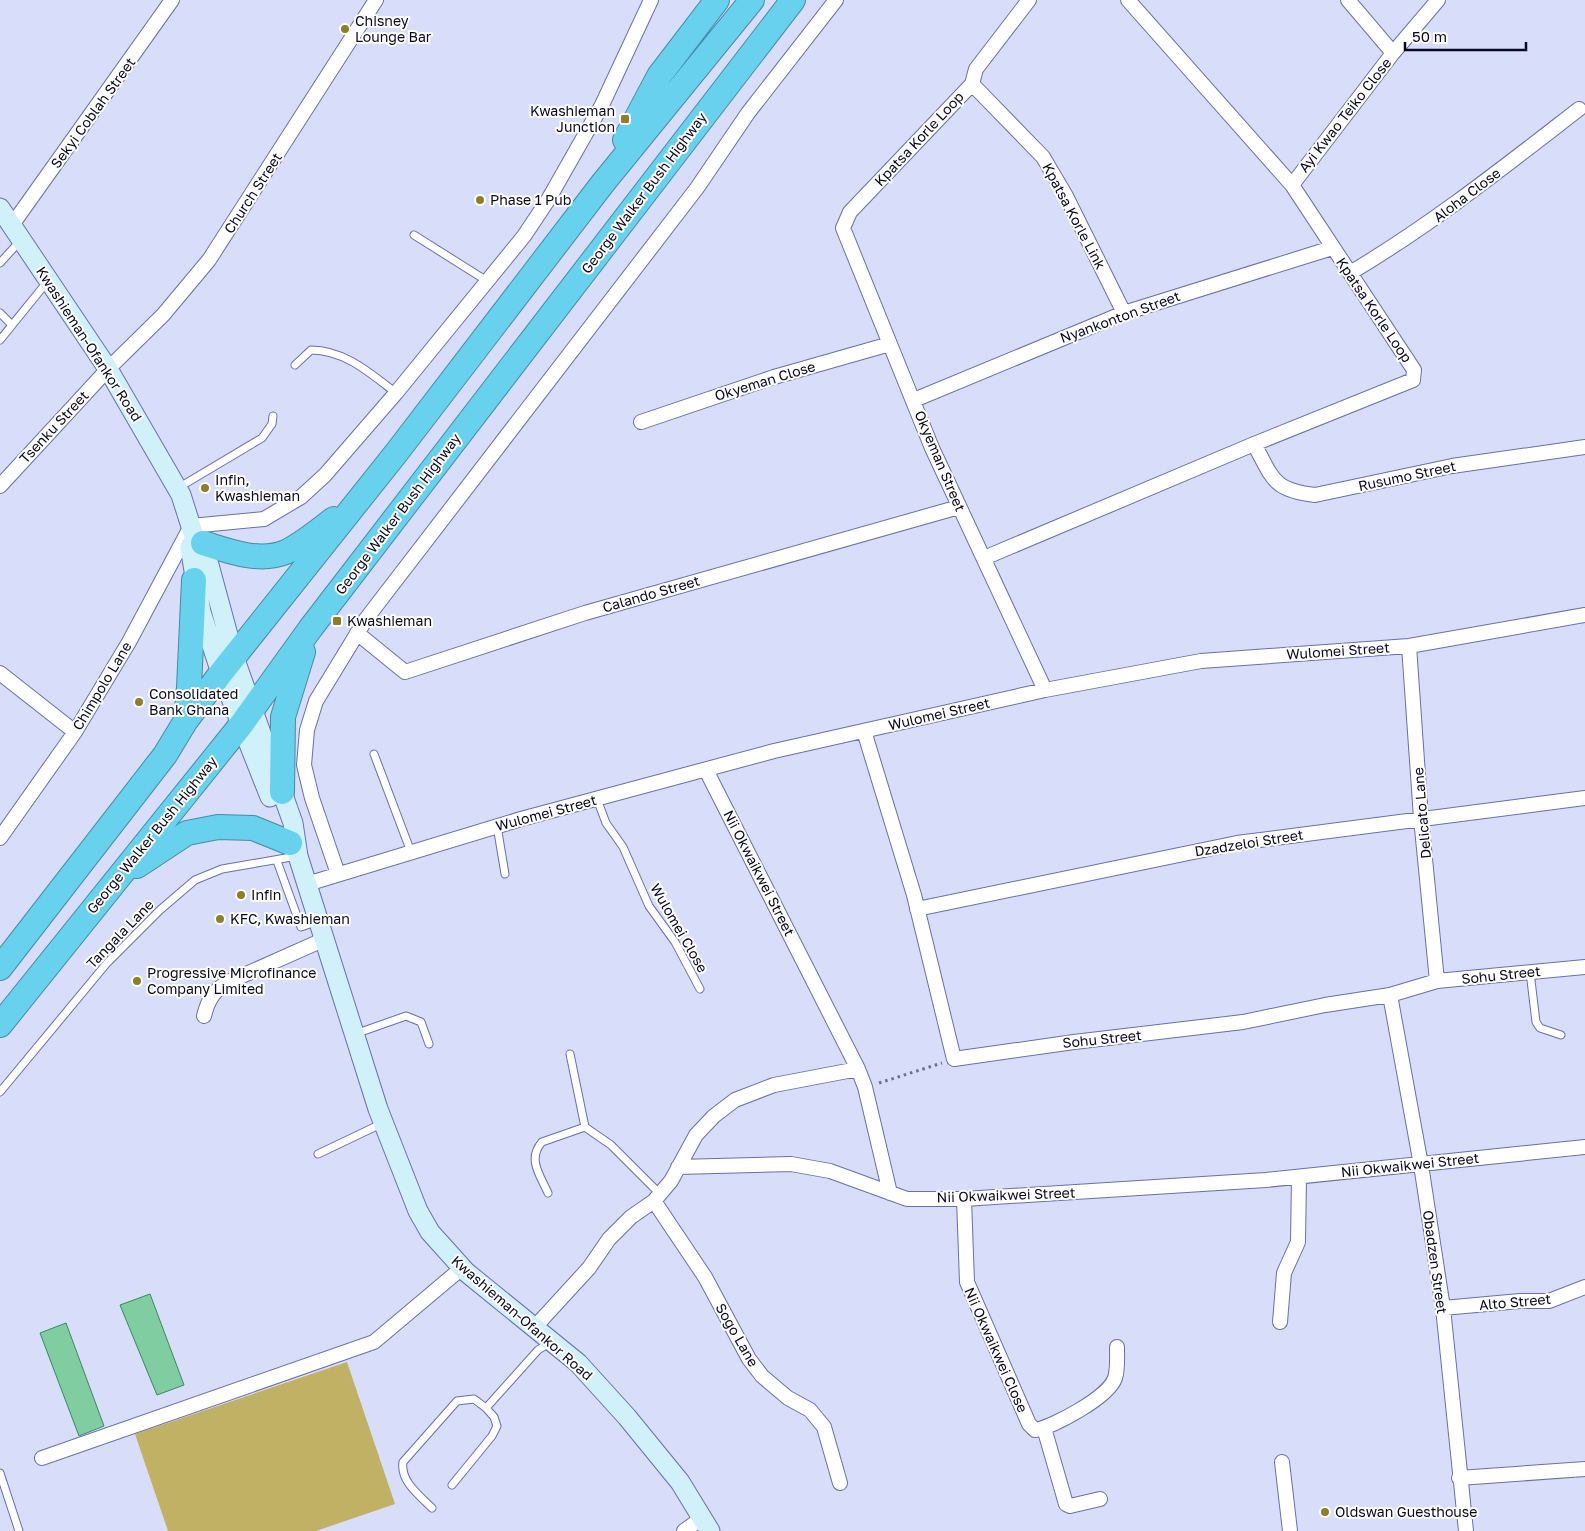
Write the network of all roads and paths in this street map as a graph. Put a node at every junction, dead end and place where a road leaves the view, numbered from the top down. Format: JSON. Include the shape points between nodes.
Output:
{"nodes":[{"id":1,"x":172,"y":0,"type":"edge"},
{"id":2,"x":376,"y":0,"type":"edge"},
{"id":3,"x":652,"y":0,"type":"edge"},
{"id":4,"x":717,"y":0,"type":"edge"},
{"id":5,"x":752,"y":0,"type":"edge"},
{"id":6,"x":792,"y":0,"type":"edge"},
{"id":7,"x":836,"y":0,"type":"edge"},
{"id":8,"x":1029,"y":0,"type":"edge"},
{"id":9,"x":1128,"y":0,"type":"edge"},
{"id":10,"x":1348,"y":0,"type":"edge"},
{"id":11,"x":1438,"y":0,"type":"edge"},
{"id":12,"x":1394,"y":53,"type":"junction"},
{"id":13,"x":972,"y":84,"type":"junction"},
{"id":14,"x":1579,"y":109,"type":"dead end"},
{"id":15,"x":603,"y":183,"type":"junction"},
{"id":16,"x":1292,"y":185,"type":"junction"},
{"id":17,"x":0,"y":208,"type":"edge"},
{"id":18,"x":843,"y":228,"type":"joint"},
{"id":19,"x":17,"y":233,"type":"junction"},
{"id":20,"x":414,"y":235,"type":"dead end"},
{"id":21,"x":1332,"y":248,"type":"junction"},
{"id":22,"x":0,"y":263,"type":"edge"},
{"id":23,"x":1350,"y":274,"type":"junction"},
{"id":24,"x":49,"y":281,"type":"junction"},
{"id":25,"x":487,"y":281,"type":"junction"},
{"id":26,"x":0,"y":313,"type":"edge"},
{"id":27,"x":1124,"y":313,"type":"junction"},
{"id":28,"x":12,"y":325,"type":"junction"},
{"id":29,"x":0,"y":340,"type":"edge"},
{"id":30,"x":890,"y":344,"type":"junction"},
{"id":31,"x":296,"y":365,"type":"dead end"},
{"id":32,"x":108,"y":369,"type":"junction"},
{"id":33,"x":396,"y":393,"type":"junction"},
{"id":34,"x":914,"y":400,"type":"junction"},
{"id":35,"x":273,"y":416,"type":"dead end"},
{"id":36,"x":641,"y":422,"type":"dead end"},
{"id":37,"x":1254,"y":444,"type":"junction"},
{"id":38,"x":1585,"y":446,"type":"edge"},
{"id":39,"x":0,"y":486,"type":"edge"},
{"id":40,"x":177,"y":488,"type":"junction"},
{"id":41,"x":357,"y":502,"type":"junction"},
{"id":42,"x":959,"y":507,"type":"junction"},
{"id":43,"x":196,"y":536,"type":"junction"},
{"id":44,"x":984,"y":558,"type":"junction"},
{"id":45,"x":194,"y":580,"type":"junction"},
{"id":46,"x":1585,"y":615,"type":"edge"},
{"id":47,"x":310,"y":629,"type":"junction"},
{"id":48,"x":357,"y":633,"type":"junction"},
{"id":49,"x":1409,"y":646,"type":"junction"},
{"id":50,"x":227,"y":665,"type":"junction"},
{"id":51,"x":0,"y":673,"type":"edge"},
{"id":52,"x":1045,"y":690,"type":"junction"},
{"id":53,"x":247,"y":717,"type":"junction"},
{"id":54,"x":185,"y":722,"type":"junction"},
{"id":55,"x":864,"y":731,"type":"junction"},
{"id":56,"x":75,"y":732,"type":"junction"},
{"id":57,"x":374,"y":754,"type":"dead end"},
{"id":58,"x":706,"y":770,"type":"junction"},
{"id":59,"x":282,"y":792,"type":"junction"},
{"id":60,"x":1585,"y":798,"type":"edge"},
{"id":61,"x":597,"y":799,"type":"junction"},
{"id":62,"x":1421,"y":818,"type":"junction"},
{"id":63,"x":497,"y":826,"type":"junction"},
{"id":64,"x":0,"y":838,"type":"edge"},
{"id":65,"x":411,"y":852,"type":"junction"},
{"id":66,"x":288,"y":853,"type":"junction"},
{"id":67,"x":338,"y":874,"type":"junction"},
{"id":68,"x":505,"y":874,"type":"dead end"},
{"id":69,"x":307,"y":884,"type":"junction"},
{"id":70,"x":107,"y":891,"type":"junction"},
{"id":71,"x":917,"y":909,"type":"junction"},
{"id":72,"x":318,"y":921,"type":"junction"},
{"id":73,"x":325,"y":938,"type":"junction"},
{"id":74,"x":1585,"y":967,"type":"edge"},
{"id":75,"x":0,"y":968,"type":"edge"},
{"id":76,"x":1530,"y":972,"type":"junction"},
{"id":77,"x":1436,"y":981,"type":"junction"},
{"id":78,"x":700,"y":989,"type":"dead end"},
{"id":79,"x":1390,"y":996,"type":"junction"},
{"id":80,"x":204,"y":1016,"type":"dead end"},
{"id":81,"x":0,"y":1025,"type":"edge"},
{"id":82,"x":354,"y":1034,"type":"junction"},
{"id":83,"x":1561,"y":1035,"type":"dead end"},
{"id":84,"x":429,"y":1044,"type":"dead end"},
{"id":85,"x":570,"y":1054,"type":"dead end"},
{"id":86,"x":954,"y":1059,"type":"junction"},
{"id":87,"x":858,"y":1069,"type":"junction"},
{"id":88,"x":865,"y":1087,"type":"junction"},
{"id":89,"x":0,"y":1092,"type":"edge"},
{"id":90,"x":384,"y":1123,"type":"junction"},
{"id":91,"x":585,"y":1127,"type":"junction"},
{"id":92,"x":1585,"y":1147,"type":"edge"},
{"id":93,"x":318,"y":1154,"type":"dead end"},
{"id":94,"x":1421,"y":1165,"type":"junction"},
{"id":95,"x":678,"y":1167,"type":"junction"},
{"id":96,"x":1299,"y":1177,"type":"junction"},
{"id":97,"x":548,"y":1193,"type":"dead end"},
{"id":98,"x":890,"y":1193,"type":"junction"},
{"id":99,"x":657,"y":1197,"type":"junction"},
{"id":100,"x":964,"y":1199,"type":"junction"},
{"id":101,"x":462,"y":1268,"type":"junction"},
{"id":102,"x":1585,"y":1287,"type":"edge"},
{"id":103,"x":1443,"y":1308,"type":"junction"},
{"id":104,"x":1280,"y":1322,"type":"dead end"},
{"id":105,"x":534,"y":1328,"type":"junction"},
{"id":106,"x":552,"y":1342,"type":"junction"},
{"id":107,"x":1117,"y":1347,"type":"dead end"},
{"id":108,"x":486,"y":1408,"type":"junction"},
{"id":109,"x":1044,"y":1428,"type":"junction"},
{"id":110,"x":42,"y":1458,"type":"dead end"},
{"id":111,"x":1282,"y":1462,"type":"dead end"},
{"id":112,"x":1585,"y":1469,"type":"edge"},
{"id":113,"x":0,"y":1473,"type":"edge"},
{"id":114,"x":1459,"y":1478,"type":"junction"},
{"id":115,"x":840,"y":1483,"type":"dead end"},
{"id":116,"x":452,"y":1485,"type":"dead end"},
{"id":117,"x":1100,"y":1499,"type":"dead end"},
{"id":118,"x":432,"y":1508,"type":"dead end"},
{"id":119,"x":706,"y":1524,"type":"edge"},
{"id":120,"x":19,"y":1531,"type":"edge"},
{"id":121,"x":684,"y":1531,"type":"edge"},
{"id":122,"x":1290,"y":1531,"type":"edge"},
{"id":123,"x":1466,"y":1531,"type":"edge"}],
"edges":[{"from":1,"to":19,"type":"street","name":"Sekyi Coblah Street"},
{"from":2,"to":32,"type":"street","name":"Church Street","via":[[210,260],[162,315]]},
{"from":3,"to":25,"type":"street","via":[[602,105],[548,200]]},
{"from":4,"to":15,"type":"highway","via":[[659,76]]},
{"from":5,"to":15,"type":"highway"},
{"from":6,"to":47,"type":"highway","name":"George Walker Bush Highway"},
{"from":7,"to":48,"type":"street"},
{"from":8,"to":13,"type":"street","name":"Kpatsa Korle Loop","via":[[976,69]]},
{"from":9,"to":16,"type":"street","name":"Kpatsa Korle Loop"},
{"from":10,"to":12,"type":"street"},
{"from":11,"to":12,"type":"street","name":"Ayi Kwao Teiko Close"},
{"from":12,"to":16,"type":"street","name":"Ayi Kwao Teiko Close"},
{"from":13,"to":18,"type":"street","name":"Kpatsa Korle Loop","via":[[850,212]]},
{"from":13,"to":27,"type":"street","name":"Kpatsa Korle Link","via":[[1043,157]]},
{"from":14,"to":23,"type":"street","name":"Aloha Close","via":[[1448,210]]},
{"from":15,"to":41,"type":"highway"},
{"from":16,"to":21,"type":"street","name":"Kpatsa Korle Loop"},
{"from":17,"to":19,"type":"main road","name":"Kwashieman-Ofankor Road"},
{"from":18,"to":30,"type":"street","name":"Okyeman Street"},
{"from":19,"to":22,"type":"lane"},
{"from":19,"to":24,"type":"main road","name":"Kwashieman-Ofankor Road"},
{"from":20,"to":25,"type":"lane"},
{"from":21,"to":23,"type":"street","name":"Kpatsa Korle Loop"},
{"from":21,"to":27,"type":"street","name":"Nyankonton Street"},
{"from":23,"to":37,"type":"street","name":"Kpatsa Korle Loop","via":[[1414,370],[1412,380]]},
{"from":24,"to":28,"type":"lane"},
{"from":24,"to":32,"type":"main road","name":"Kwashieman-Ofankor Road"},
{"from":25,"to":33,"type":"street"},
{"from":26,"to":28,"type":"lane"},
{"from":27,"to":34,"type":"street","name":"Nyankonton Street"},
{"from":28,"to":29,"type":"lane"},
{"from":30,"to":34,"type":"street","name":"Okyeman Street"},
{"from":30,"to":36,"type":"street","name":"Okyeman Close","via":[[774,377]]},
{"from":31,"to":33,"type":"lane","via":[[312,350],[328,352],[351,360]]},
{"from":32,"to":39,"type":"street","name":"Tsenku Street"},
{"from":32,"to":40,"type":"main road","name":"Kwashieman-Ofankor Road"},
{"from":33,"to":43,"type":"street","via":[[325,475],[301,496],[264,519]]},
{"from":34,"to":42,"type":"street","name":"Okyeman Street"},
{"from":35,"to":40,"type":"lane","via":[[269,430],[262,438]]},
{"from":37,"to":38,"type":"street","name":"Rusumo Street","via":[[1277,484],[1294,492],[1315,495],[1452,466]]},
{"from":37,"to":44,"type":"street","name":"Kpatsa Korle Loop"},
{"from":40,"to":43,"type":"main road","name":"Kwashieman-Ofankor Road"},
{"from":41,"to":43,"type":"highway","via":[[285,552],[258,556],[238,554]]},
{"from":41,"to":50,"type":"highway"},
{"from":42,"to":44,"type":"street","name":"Okyeman Street"},
{"from":42,"to":48,"type":"street","name":"Calando Street","via":[[585,612],[405,672]]},
{"from":43,"to":45,"type":"main road","name":"Kwashieman-Ofankor Road","via":[[190,547]]},
{"from":43,"to":50,"type":"main road","name":"Kwashieman-Ofankor Road"},
{"from":43,"to":56,"type":"street","name":"Chimpolo Lane"},
{"from":44,"to":52,"type":"street","name":"Okyeman Street"},
{"from":45,"to":50,"type":"main road","name":"Kwashieman-Ofankor Road","via":[[201,612]]},
{"from":45,"to":54,"type":"highway","via":[[190,687]]},
{"from":46,"to":49,"type":"street","name":"Wulomei Street"},
{"from":47,"to":53,"type":"highway","name":"George Walker Bush Highway"},
{"from":47,"to":59,"type":"highway","via":[[285,709],[281,748]]},
{"from":48,"to":67,"type":"street","via":[[316,702],[307,730],[304,765]]},
{"from":49,"to":52,"type":"street","name":"Wulomei Street","via":[[1201,661]]},
{"from":49,"to":62,"type":"street","name":"Delicato Lane"},
{"from":50,"to":53,"type":"main road","name":"Kwashieman-Ofankor Road"},
{"from":50,"to":54,"type":"highway"},
{"from":51,"to":56,"type":"street"},
{"from":52,"to":55,"type":"street","name":"Wulomei Street"},
{"from":53,"to":59,"type":"main road","name":"Kwashieman-Ofankor Road"},
{"from":53,"to":66,"type":"main road","name":"Kwashieman-Ofankor Road"},
{"from":53,"to":70,"type":"highway","name":"George Walker Bush Highway"},
{"from":54,"to":75,"type":"highway","via":[[165,755]]},
{"from":55,"to":58,"type":"street","name":"Wulomei Street"},
{"from":55,"to":71,"type":"street"},
{"from":56,"to":64,"type":"street","name":"Chimpolo Lane"},
{"from":57,"to":65,"type":"lane"},
{"from":58,"to":61,"type":"street","name":"Wulomei Street"},
{"from":58,"to":87,"type":"street","name":"Nii Okwaikwei Street"},
{"from":59,"to":66,"type":"main road","name":"Kwashieman-Ofankor Road","via":[[293,823]]},
{"from":60,"to":62,"type":"street","name":"Dzadzeloi Street"},
{"from":61,"to":63,"type":"street","name":"Wulomei Street"},
{"from":61,"to":78,"type":"lane","name":"Wulomei Close","via":[[649,906],[675,942]]},
{"from":62,"to":71,"type":"street","name":"Dzadzeloi Street","via":[[1237,843]]},
{"from":62,"to":77,"type":"street","name":"Delicato Lane"},
{"from":63,"to":65,"type":"street","name":"Wulomei Street"},
{"from":63,"to":68,"type":"lane"},
{"from":65,"to":67,"type":"street","name":"Wulomei Street"},
{"from":66,"to":69,"type":"main road","name":"Kwashieman-Ofankor Road"},
{"from":66,"to":70,"type":"highway","via":[[253,828],[218,827],[187,833],[146,858]]},
{"from":66,"to":72,"type":"lane","via":[[301,927]]},
{"from":66,"to":89,"type":"lane","name":"Tangala Lane","via":[[222,869],[195,880],[107,963]]},
{"from":67,"to":69,"type":"street","name":"Wulomei Street"},
{"from":69,"to":72,"type":"main road","name":"Kwashieman-Ofankor Road"},
{"from":70,"to":81,"type":"highway","name":"George Walker Bush Highway"},
{"from":71,"to":86,"type":"street"},
{"from":72,"to":73,"type":"main road","name":"Kwashieman-Ofankor Road"},
{"from":73,"to":80,"type":"street","via":[[226,983],[207,1002]]},
{"from":73,"to":82,"type":"main road","name":"Kwashieman-Ofankor Road"},
{"from":74,"to":76,"type":"street","name":"Sohu Street"},
{"from":76,"to":77,"type":"street","name":"Sohu Street"},
{"from":76,"to":83,"type":"lane","via":[[1536,1022],[1540,1028]]},
{"from":77,"to":79,"type":"street","name":"Sohu Street"},
{"from":79,"to":86,"type":"street","name":"Sohu Street","via":[[1243,1022]]},
{"from":79,"to":94,"type":"street","name":"Obadzen Street"},
{"from":82,"to":84,"type":"lane","via":[[406,1016],[421,1022]]},
{"from":82,"to":90,"type":"main road","name":"Kwashieman-Ofankor Road"},
{"from":85,"to":91,"type":"lane"},
{"from":86,"to":88,"type":"path"},
{"from":87,"to":88,"type":"street","name":"Nii Okwaikwei Street"},
{"from":87,"to":95,"type":"street","via":[[774,1085],[735,1100],[696,1135]]},
{"from":88,"to":98,"type":"street","name":"Nii Okwaikwei Street"},
{"from":90,"to":93,"type":"lane"},
{"from":90,"to":101,"type":"main road","name":"Kwashieman-Ofankor Road","via":[[418,1211],[430,1232]]},
{"from":91,"to":97,"type":"lane","via":[[542,1142],[533,1155]]},
{"from":91,"to":99,"type":"lane","name":"Sogo Lane","via":[[611,1145]]},
{"from":92,"to":94,"type":"street","name":"Nii Okwaikwei Street"},
{"from":94,"to":96,"type":"street","name":"Nii Okwaikwei Street"},
{"from":94,"to":103,"type":"street","name":"Obadzen Street"},
{"from":95,"to":98,"type":"street","via":[[792,1164],[830,1172]]},
{"from":95,"to":99,"type":"street"},
{"from":96,"to":100,"type":"street","name":"Nii Okwaikwei Street"},
{"from":96,"to":104,"type":"street","via":[[1298,1242],[1284,1273]]},
{"from":98,"to":100,"type":"street","name":"Nii Okwaikwei Street","via":[[907,1199]]},
{"from":99,"to":105,"type":"street","via":[[609,1239],[589,1268]]},
{"from":99,"to":115,"type":"street","name":"Sogo Lane","via":[[749,1359],[762,1376],[788,1398],[810,1410],[824,1427]]},
{"from":100,"to":109,"type":"street","name":"Nii Okwaikwei Close","via":[[967,1282],[1029,1424],[1035,1430]]},
{"from":101,"to":105,"type":"main road","name":"Kwashieman-Ofankor Road"},
{"from":101,"to":110,"type":"street","via":[[374,1342]]},
{"from":102,"to":103,"type":"street","name":"Alto Street","via":[[1549,1301]]},
{"from":103,"to":114,"type":"street","name":"Obadzen Street"},
{"from":105,"to":106,"type":"main road","name":"Kwashieman-Ofankor Road"},
{"from":106,"to":108,"type":"lane","via":[[538,1350]]},
{"from":106,"to":119,"type":"main road","name":"Kwashieman-Ofankor Road","via":[[578,1363],[627,1417],[680,1482]]},
{"from":107,"to":109,"type":"street","via":[[1115,1380],[1087,1405]]},
{"from":108,"to":116,"type":"lane","via":[[497,1426]]},
{"from":108,"to":118,"type":"lane","via":[[474,1399],[457,1401],[403,1462],[401,1471],[405,1479]]},
{"from":109,"to":117,"type":"street","via":[[1066,1504],[1070,1506]]},
{"from":111,"to":122,"type":"street"},
{"from":112,"to":114,"type":"street"},
{"from":113,"to":120,"type":"lane"},
{"from":114,"to":123,"type":"street","name":"Obadzen Street"},
{"from":119,"to":121,"type":"street"}]}
